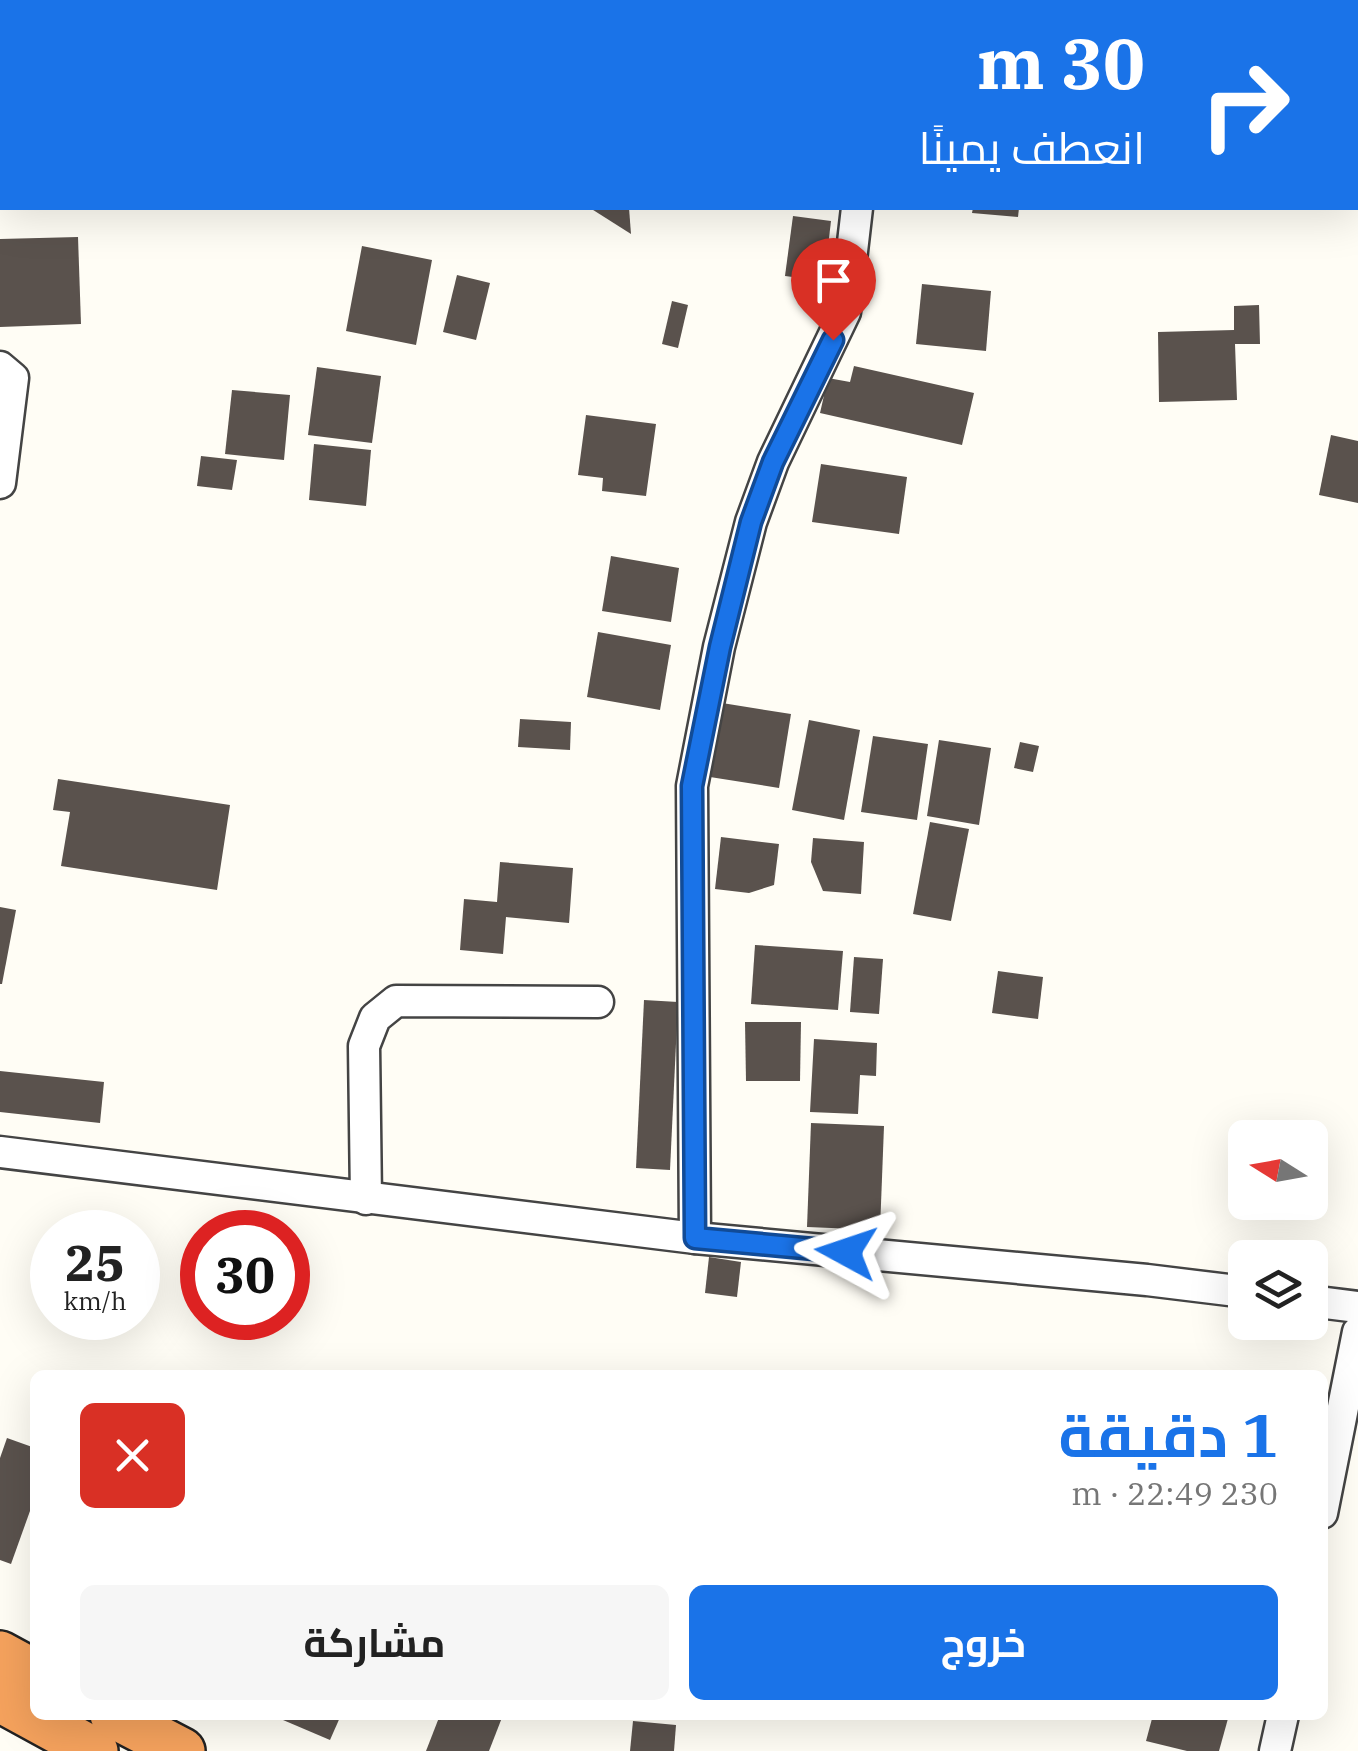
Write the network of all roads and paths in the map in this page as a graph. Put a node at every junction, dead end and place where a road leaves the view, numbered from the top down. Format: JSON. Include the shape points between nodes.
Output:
{"nodes":[{"id":1,"x":858,"y":210,"type":"edge"},
{"id":2,"x":0,"y":367,"type":"edge"},
{"id":3,"x":0,"y":484,"type":"edge"},
{"id":4,"x":598,"y":1002,"type":"dead end"},
{"id":5,"x":0,"y":1152,"type":"edge"},
{"id":6,"x":366,"y":1199,"type":"junction"},
{"id":7,"x":695,"y":1238,"type":"junction"},
{"id":8,"x":1228,"y":1290,"type":"edge"},
{"id":9,"x":1328,"y":1302,"type":"edge"},
{"id":10,"x":1358,"y":1306,"type":"edge"},
{"id":11,"x":1358,"y":1332,"type":"edge"},
{"id":12,"x":1328,"y":1482,"type":"edge"},
{"id":13,"x":0,"y":1654,"type":"edge"},
{"id":14,"x":30,"y":1670,"type":"edge"},
{"id":15,"x":0,"y":1700,"type":"edge"},
{"id":16,"x":30,"y":1716,"type":"edge"},
{"id":17,"x":38,"y":1720,"type":"edge"},
{"id":18,"x":123,"y":1720,"type":"edge"},
{"id":19,"x":1281,"y":1720,"type":"edge"},
{"id":20,"x":96,"y":1751,"type":"edge"},
{"id":21,"x":182,"y":1751,"type":"edge"},
{"id":22,"x":1276,"y":1751,"type":"edge"}],
"edges":[{"from":1,"to":7,"type":"street","via":[[845,312],[751,522],[692,786]]},
{"from":2,"to":3,"type":"street","via":[[14,378]]},
{"from":4,"to":6,"type":"street","via":[[396,1001],[376,1018],[364,1046]]},
{"from":5,"to":6,"type":"street"},
{"from":6,"to":7,"type":"street"},
{"from":7,"to":8,"type":"street"},
{"from":9,"to":10,"type":"street"},
{"from":11,"to":12,"type":"street"},
{"from":13,"to":14,"type":"highway"},
{"from":15,"to":16,"type":"highway"},
{"from":17,"to":20,"type":"highway"},
{"from":18,"to":21,"type":"highway"},
{"from":19,"to":22,"type":"street"}]}
